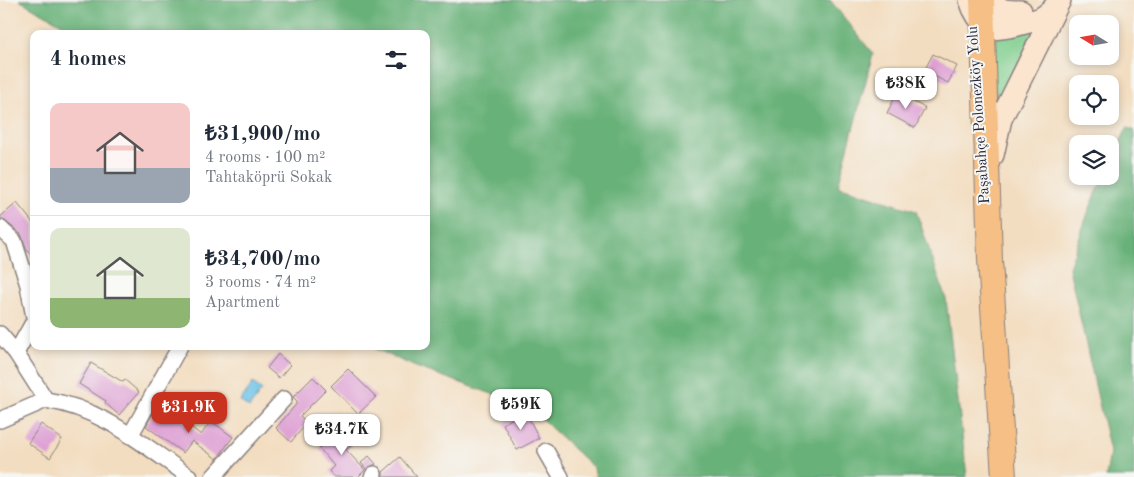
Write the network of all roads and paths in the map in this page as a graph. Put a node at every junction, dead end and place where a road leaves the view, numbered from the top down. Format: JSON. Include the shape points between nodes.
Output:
{"nodes":[{"id":1,"x":970,"y":0,"type":"edge"},
{"id":2,"x":1054,"y":0,"type":"edge"},
{"id":3,"x":1060,"y":0,"type":"edge"},
{"id":4,"x":982,"y":14,"type":"edge"},
{"id":5,"x":988,"y":192,"type":"junction"},
{"id":6,"x":0,"y":228,"type":"edge"},
{"id":7,"x":990,"y":260,"type":"junction"},
{"id":8,"x":30,"y":296,"type":"edge"},
{"id":9,"x":30,"y":328,"type":"edge"},
{"id":10,"x":0,"y":334,"type":"edge"},
{"id":11,"x":178,"y":350,"type":"edge"},
{"id":12,"x":16,"y":353,"type":"junction"},
{"id":13,"x":284,"y":399,"type":"dead end"},
{"id":14,"x":46,"y":400,"type":"junction"},
{"id":15,"x":0,"y":420,"type":"edge"},
{"id":16,"x":130,"y":436,"type":"junction"},
{"id":17,"x":546,"y":451,"type":"dead end"},
{"id":18,"x":1004,"y":471,"type":"edge"},
{"id":19,"x":190,"y":477,"type":"edge"},
{"id":20,"x":213,"y":477,"type":"edge"},
{"id":21,"x":561,"y":477,"type":"edge"}],
"edges":[{"from":1,"to":4,"type":"main road","name":"Paşabahçe Polonezköy Yolu"},
{"from":2,"to":4,"type":"main road","via":[[1021,11]]},
{"from":3,"to":4,"type":"main road","via":[[1050,12],[1037,19],[996,29],[987,26]]},
{"from":3,"to":5,"type":"main road","via":[[999,124]]},
{"from":4,"to":5,"type":"main road","name":"Paşabahçe Polonezköy Yolu"},
{"from":4,"to":7,"type":"main road","name":"Paşabahçe Polonezköy Yolu","via":[[976,135]]},
{"from":5,"to":7,"type":"main road","name":"Paşabahçe Polonezköy Yolu"},
{"from":6,"to":8,"type":"street","via":[[14,241]]},
{"from":7,"to":18,"type":"main road","name":"Paşabahçe Polonezköy Yolu"},
{"from":9,"to":12,"type":"street"},
{"from":10,"to":12,"type":"street"},
{"from":11,"to":16,"type":"street"},
{"from":12,"to":14,"type":"street"},
{"from":13,"to":20,"type":"street"},
{"from":14,"to":15,"type":"street"},
{"from":14,"to":16,"type":"street","via":[[70,404],[100,416]]},
{"from":16,"to":19,"type":"street"},
{"from":17,"to":21,"type":"street"}]}
